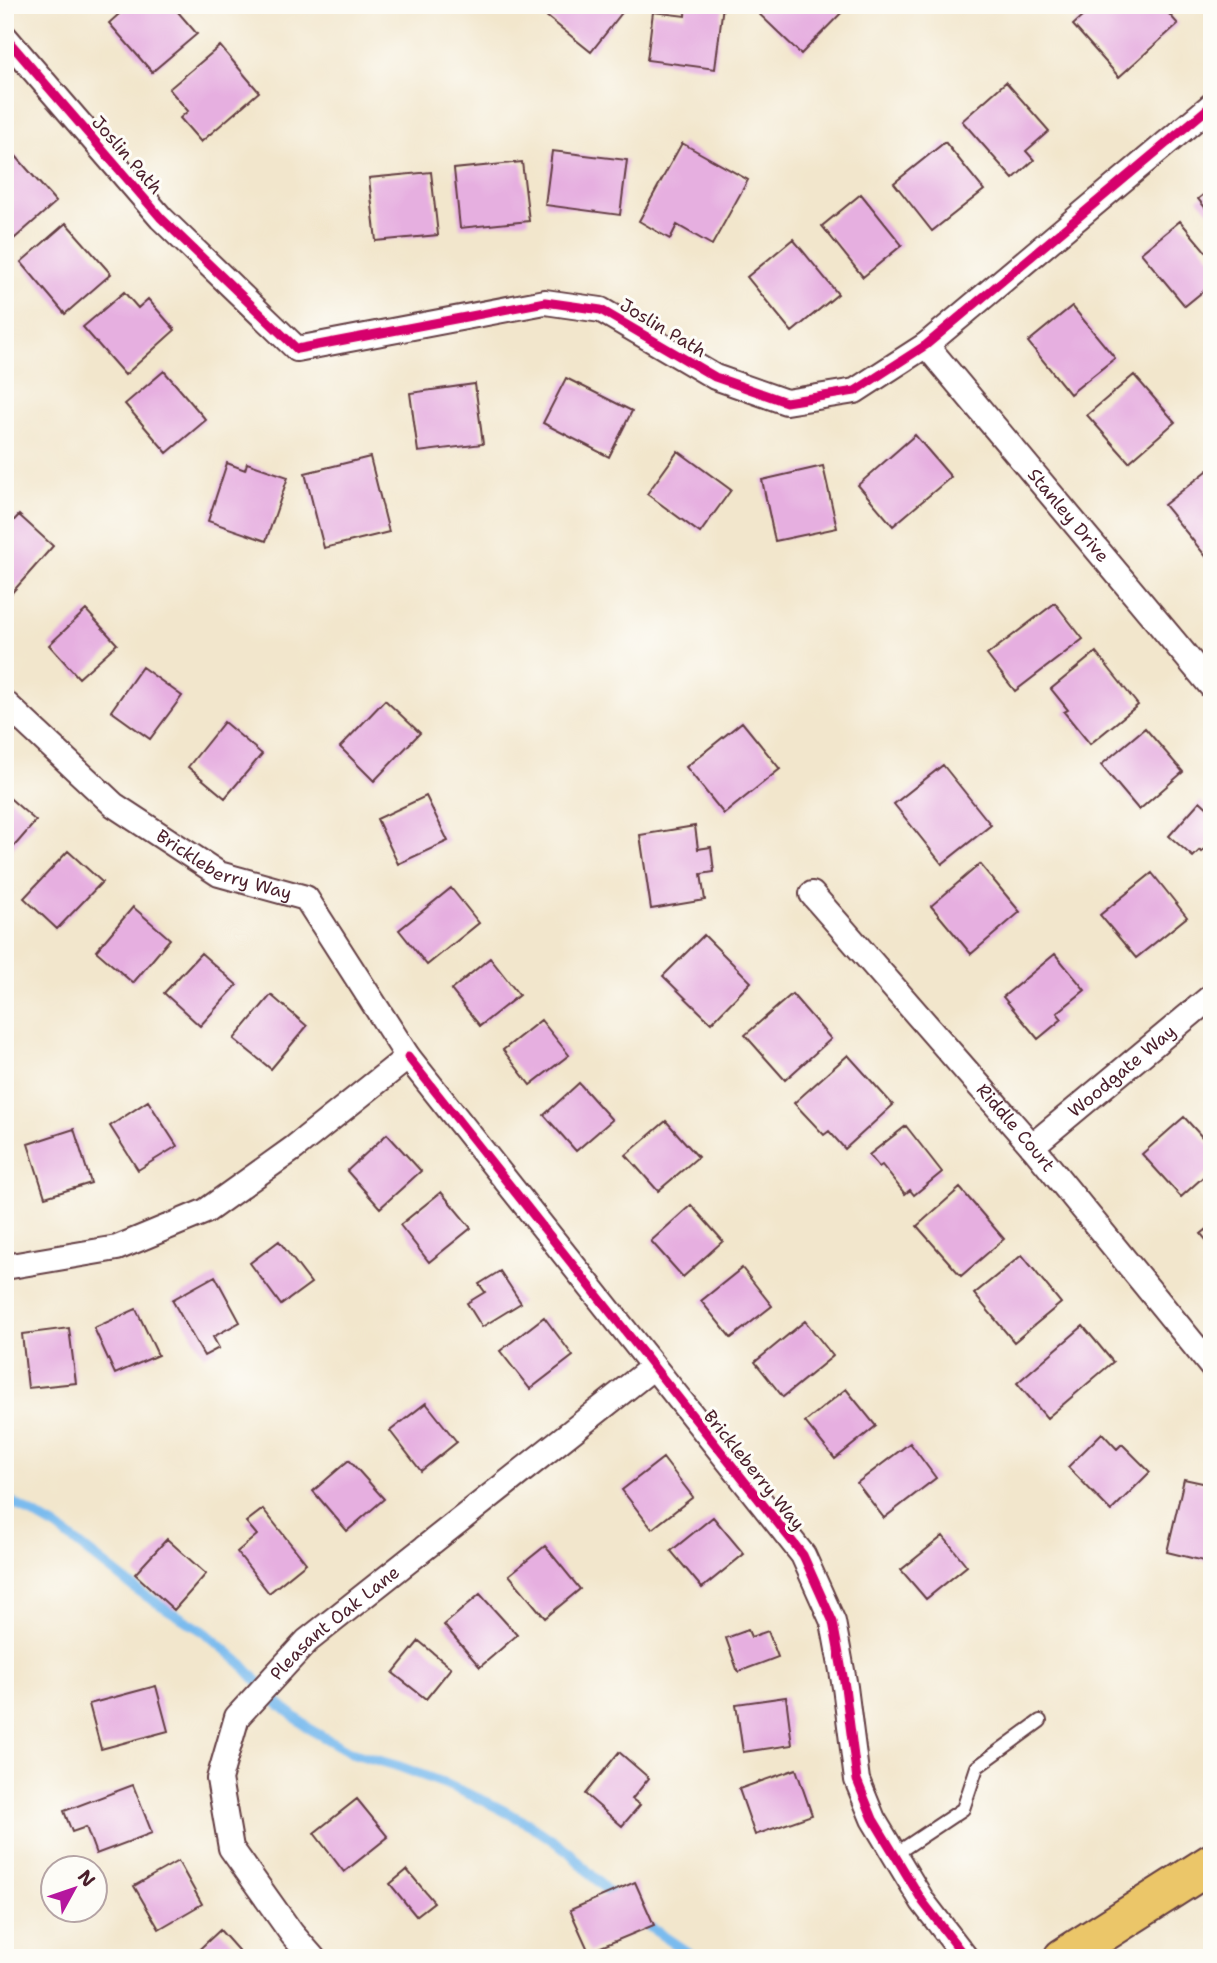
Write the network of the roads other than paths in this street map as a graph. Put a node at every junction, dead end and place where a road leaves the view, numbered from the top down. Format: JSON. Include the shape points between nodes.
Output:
{"nodes":[{"id":1,"x":5,"y":37,"type":"edge"},
{"id":2,"x":1212,"y":105,"type":"edge"},
{"id":3,"x":926,"y":345,"type":"junction"},
{"id":4,"x":1209,"y":677,"type":"edge"},
{"id":5,"x":5,"y":703,"type":"edge"},
{"id":6,"x":812,"y":894,"type":"dead end"},
{"id":7,"x":1212,"y":996,"type":"edge"},
{"id":8,"x":408,"y":1057,"type":"junction"},
{"id":9,"x":1032,"y":1146,"type":"junction"},
{"id":10,"x":5,"y":1267,"type":"edge"},
{"id":11,"x":1212,"y":1367,"type":"edge"},
{"id":12,"x":652,"y":1368,"type":"junction"},
{"id":13,"x":1040,"y":1721,"type":"dead end"},
{"id":14,"x":894,"y":1855,"type":"junction"},
{"id":15,"x":1212,"y":1863,"type":"edge"},
{"id":16,"x":313,"y":1958,"type":"edge"},
{"id":17,"x":966,"y":1958,"type":"edge"},
{"id":18,"x":1063,"y":1958,"type":"edge"}],
"edges":[{"from":1,"to":3,"type":"street","name":"Joslin Path","via":[[161,218],[297,349],[545,302],[601,310],[715,377],[786,402],[855,391]]},
{"from":2,"to":3,"type":"street","name":"Joslin Path"},
{"from":3,"to":4,"type":"street","name":"Stanley Drive"},
{"from":5,"to":8,"type":"street","name":"Brickleberry Way","via":[[114,805],[219,874],[306,898]]},
{"from":6,"to":9,"type":"street","name":"Riddle Court"},
{"from":7,"to":9,"type":"street","name":"Woodgate Way"},
{"from":8,"to":10,"type":"street","via":[[206,1211],[117,1248]]},
{"from":8,"to":12,"type":"street","name":"Brickleberry Way"},
{"from":9,"to":11,"type":"street","name":"Riddle Court"},
{"from":12,"to":14,"type":"street","name":"Brickleberry Way","via":[[803,1555],[833,1622],[857,1780]]},
{"from":12,"to":16,"type":"street","name":"Pleasant Oak Lane","via":[[307,1641],[237,1717],[219,1779],[231,1848]]},
{"from":13,"to":14,"type":"lane","via":[[977,1767],[963,1810]]},
{"from":14,"to":17,"type":"street","name":"Brickleberry Way"},
{"from":15,"to":18,"type":"main road"}]}
